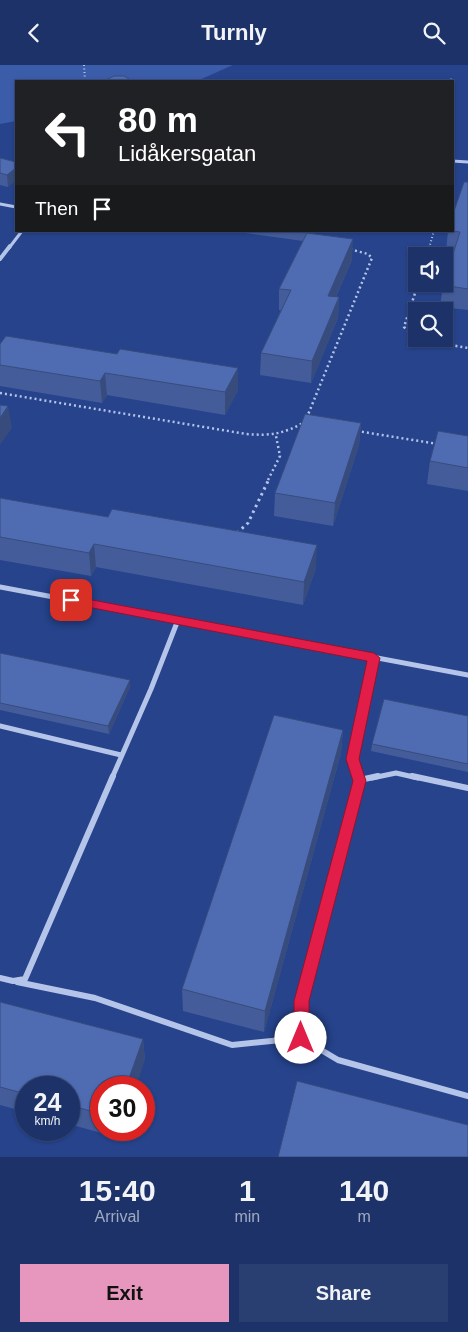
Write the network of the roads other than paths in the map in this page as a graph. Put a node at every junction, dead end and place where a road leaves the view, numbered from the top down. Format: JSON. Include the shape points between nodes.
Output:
{"nodes":[{"id":1,"x":454,"y":161,"type":"edge"},
{"id":2,"x":468,"y":163,"type":"edge"},
{"id":3,"x":0,"y":204,"type":"edge"},
{"id":4,"x":15,"y":207,"type":"edge"},
{"id":5,"x":21,"y":232,"type":"edge"},
{"id":6,"x":0,"y":259,"type":"edge"},
{"id":7,"x":0,"y":587,"type":"edge"},
{"id":8,"x":178,"y":620,"type":"junction"},
{"id":9,"x":374,"y":658,"type":"junction"},
{"id":10,"x":468,"y":675,"type":"edge"},
{"id":11,"x":0,"y":726,"type":"edge"},
{"id":12,"x":121,"y":755,"type":"junction"},
{"id":13,"x":360,"y":781,"type":"junction"},
{"id":14,"x":468,"y":788,"type":"edge"},
{"id":15,"x":0,"y":978,"type":"edge"},
{"id":16,"x":13,"y":981,"type":"junction"},
{"id":17,"x":301,"y":1038,"type":"junction"},
{"id":18,"x":468,"y":1096,"type":"edge"}],
"edges":[{"from":1,"to":2,"type":"street"},
{"from":3,"to":4,"type":"street"},
{"from":5,"to":6,"type":"street"},
{"from":7,"to":8,"type":"street"},
{"from":8,"to":9,"type":"street"},
{"from":8,"to":12,"type":"street"},
{"from":9,"to":10,"type":"street"},
{"from":9,"to":13,"type":"street","via":[[352,759]]},
{"from":11,"to":12,"type":"street"},
{"from":12,"to":16,"type":"street","via":[[24,979]]},
{"from":13,"to":14,"type":"street","via":[[396,773]]},
{"from":13,"to":17,"type":"street","via":[[301,1001]]},
{"from":15,"to":16,"type":"street"},
{"from":16,"to":17,"type":"street","via":[[95,998],[232,1045]]},
{"from":17,"to":18,"type":"street","via":[[338,1060]]}]}
